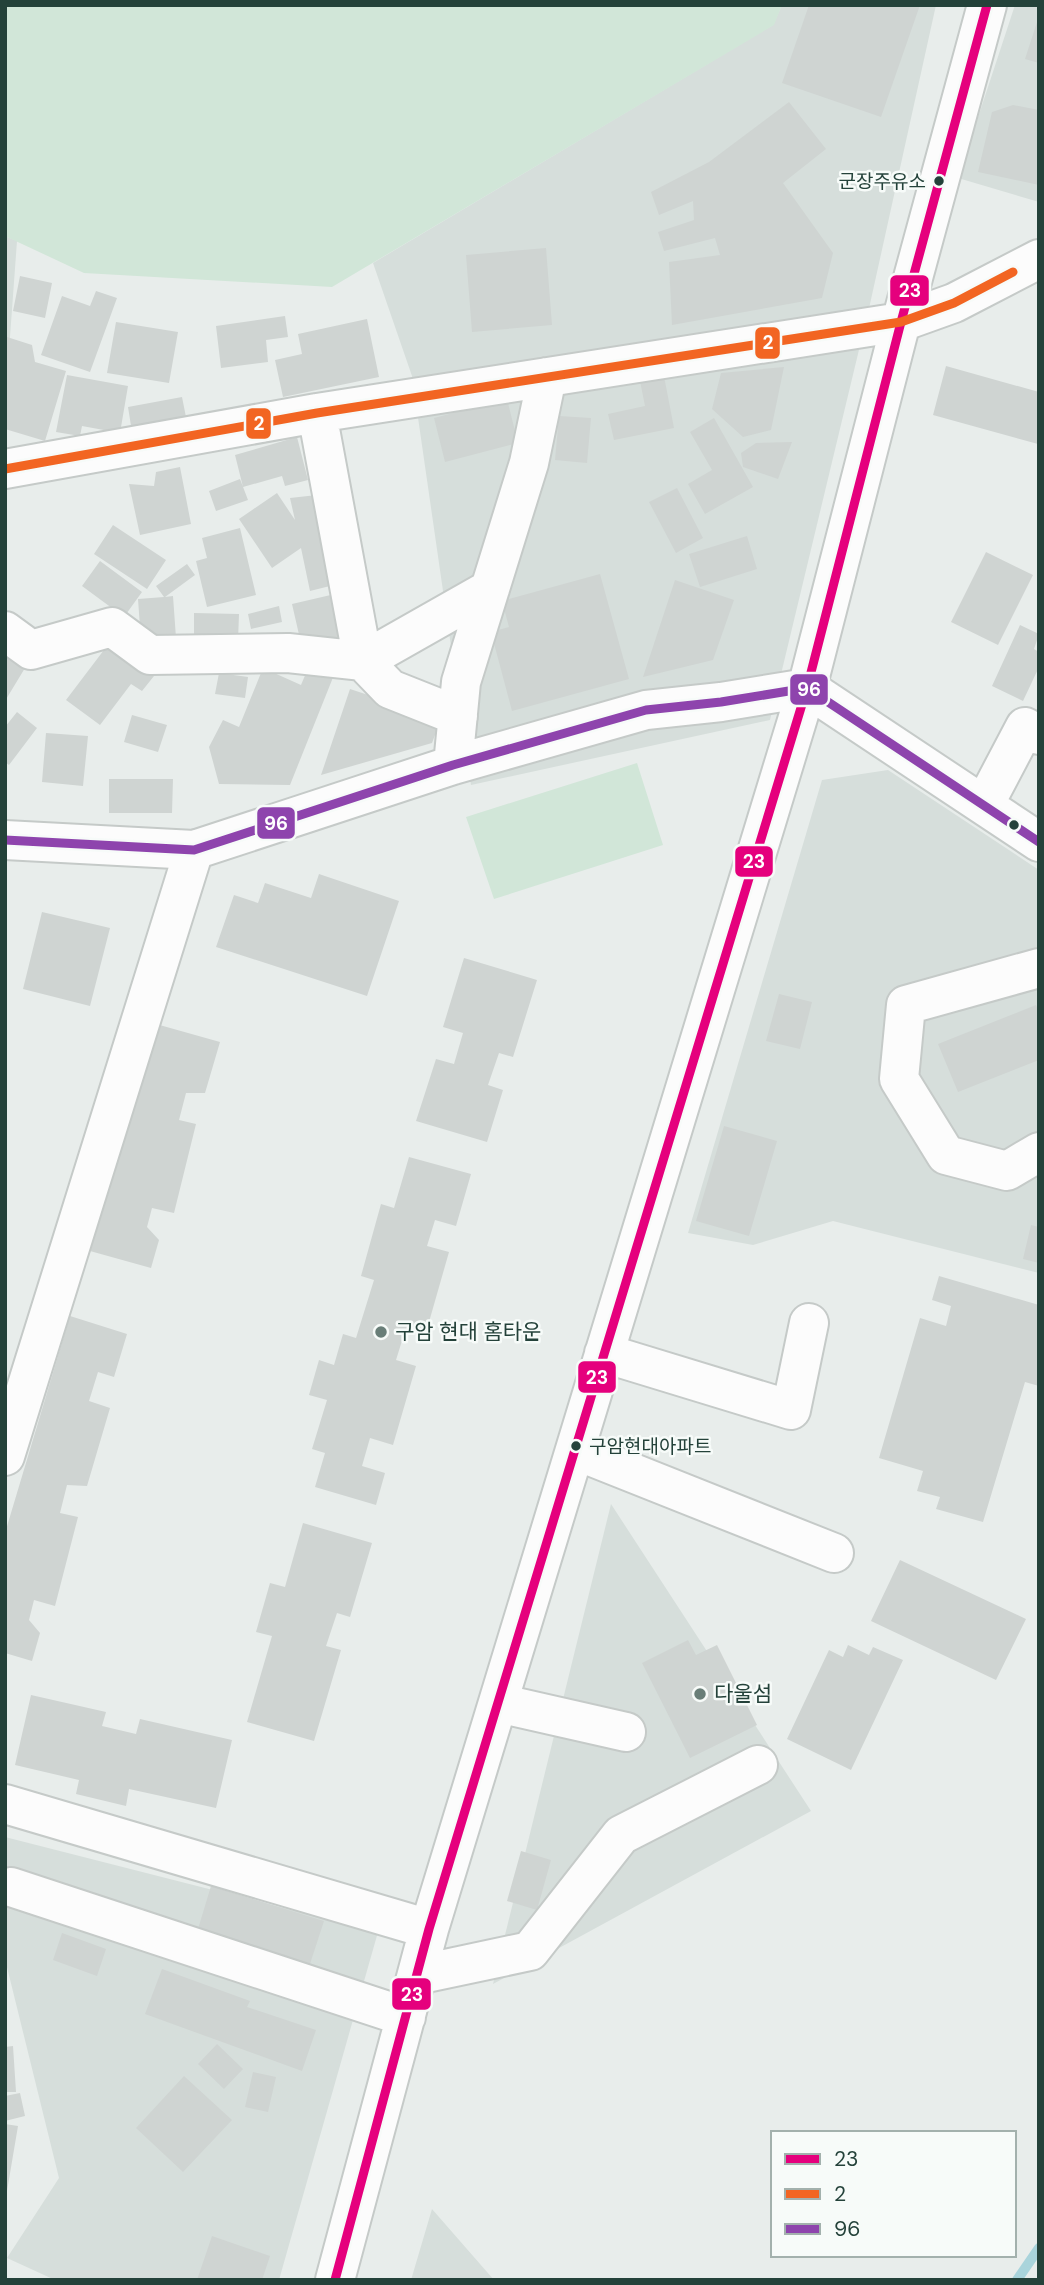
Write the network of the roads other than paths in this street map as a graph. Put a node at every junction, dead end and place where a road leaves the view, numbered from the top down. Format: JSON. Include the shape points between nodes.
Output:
{"nodes":[{"id":1,"x":987,"y":5,"type":"edge"},
{"id":2,"x":1039,"y":259,"type":"edge"},
{"id":3,"x":901,"y":322,"type":"junction"},
{"id":4,"x":547,"y":377,"type":"junction"},
{"id":5,"x":317,"y":413,"type":"junction"},
{"id":6,"x":5,"y":469,"type":"edge"},
{"id":7,"x":490,"y":589,"type":"junction"},
{"id":8,"x":5,"y":631,"type":"edge"},
{"id":9,"x":363,"y":661,"type":"junction"},
{"id":10,"x":807,"y":688,"type":"junction"},
{"id":11,"x":458,"y":716,"type":"junction"},
{"id":12,"x":1039,"y":735,"type":"edge"},
{"id":13,"x":453,"y":765,"type":"junction"},
{"id":14,"x":984,"y":805,"type":"junction"},
{"id":15,"x":5,"y":840,"type":"edge"},
{"id":16,"x":1039,"y":842,"type":"edge"},
{"id":17,"x":194,"y":850,"type":"junction"},
{"id":18,"x":1039,"y":968,"type":"edge"},
{"id":19,"x":1039,"y":1152,"type":"edge"},
{"id":20,"x":810,"y":1323,"type":"dead end"},
{"id":21,"x":604,"y":1353,"type":"junction"},
{"id":22,"x":575,"y":1450,"type":"junction"},
{"id":23,"x":5,"y":1456,"type":"edge"},
{"id":24,"x":834,"y":1553,"type":"dead end"},
{"id":25,"x":498,"y":1703,"type":"junction"},
{"id":26,"x":626,"y":1731,"type":"dead end"},
{"id":27,"x":758,"y":1765,"type":"dead end"},
{"id":28,"x":5,"y":1804,"type":"edge"},
{"id":29,"x":11,"y":1887,"type":"dead end"},
{"id":30,"x":429,"y":1928,"type":"junction"},
{"id":31,"x":417,"y":1975,"type":"junction"},
{"id":32,"x":406,"y":2017,"type":"junction"},
{"id":33,"x":335,"y":2280,"type":"edge"}],
"edges":[{"from":1,"to":3,"type":"street"},
{"from":2,"to":3,"type":"street","via":[[954,303]]},
{"from":3,"to":4,"type":"street"},
{"from":3,"to":10,"type":"street"},
{"from":4,"to":5,"type":"street"},
{"from":4,"to":7,"type":"street","via":[[529,463]]},
{"from":5,"to":6,"type":"street"},
{"from":5,"to":9,"type":"street"},
{"from":7,"to":9,"type":"street"},
{"from":7,"to":11,"type":"street","via":[[461,682]]},
{"from":8,"to":9,"type":"street","via":[[31,650],[112,627],[150,654],[288,653]]},
{"from":9,"to":11,"type":"street","via":[[390,689]]},
{"from":10,"to":13,"type":"street","via":[[646,710]]},
{"from":10,"to":14,"type":"street"},
{"from":10,"to":21,"type":"street"},
{"from":11,"to":13,"type":"street"},
{"from":12,"to":14,"type":"street","via":[[1025,727]]},
{"from":13,"to":17,"type":"street"},
{"from":14,"to":16,"type":"street"},
{"from":15,"to":17,"type":"street"},
{"from":17,"to":23,"type":"street"},
{"from":18,"to":19,"type":"street","via":[[906,1005],[899,1079],[946,1155],[1007,1171]]},
{"from":20,"to":21,"type":"street","via":[[791,1410]]},
{"from":21,"to":22,"type":"street"},
{"from":22,"to":24,"type":"street"},
{"from":22,"to":25,"type":"street"},
{"from":25,"to":26,"type":"street"},
{"from":25,"to":30,"type":"street"},
{"from":27,"to":31,"type":"street","via":[[621,1835],[530,1951]]},
{"from":28,"to":30,"type":"street"},
{"from":29,"to":32,"type":"street"},
{"from":30,"to":31,"type":"street"},
{"from":31,"to":32,"type":"street"},
{"from":32,"to":33,"type":"street"}]}
